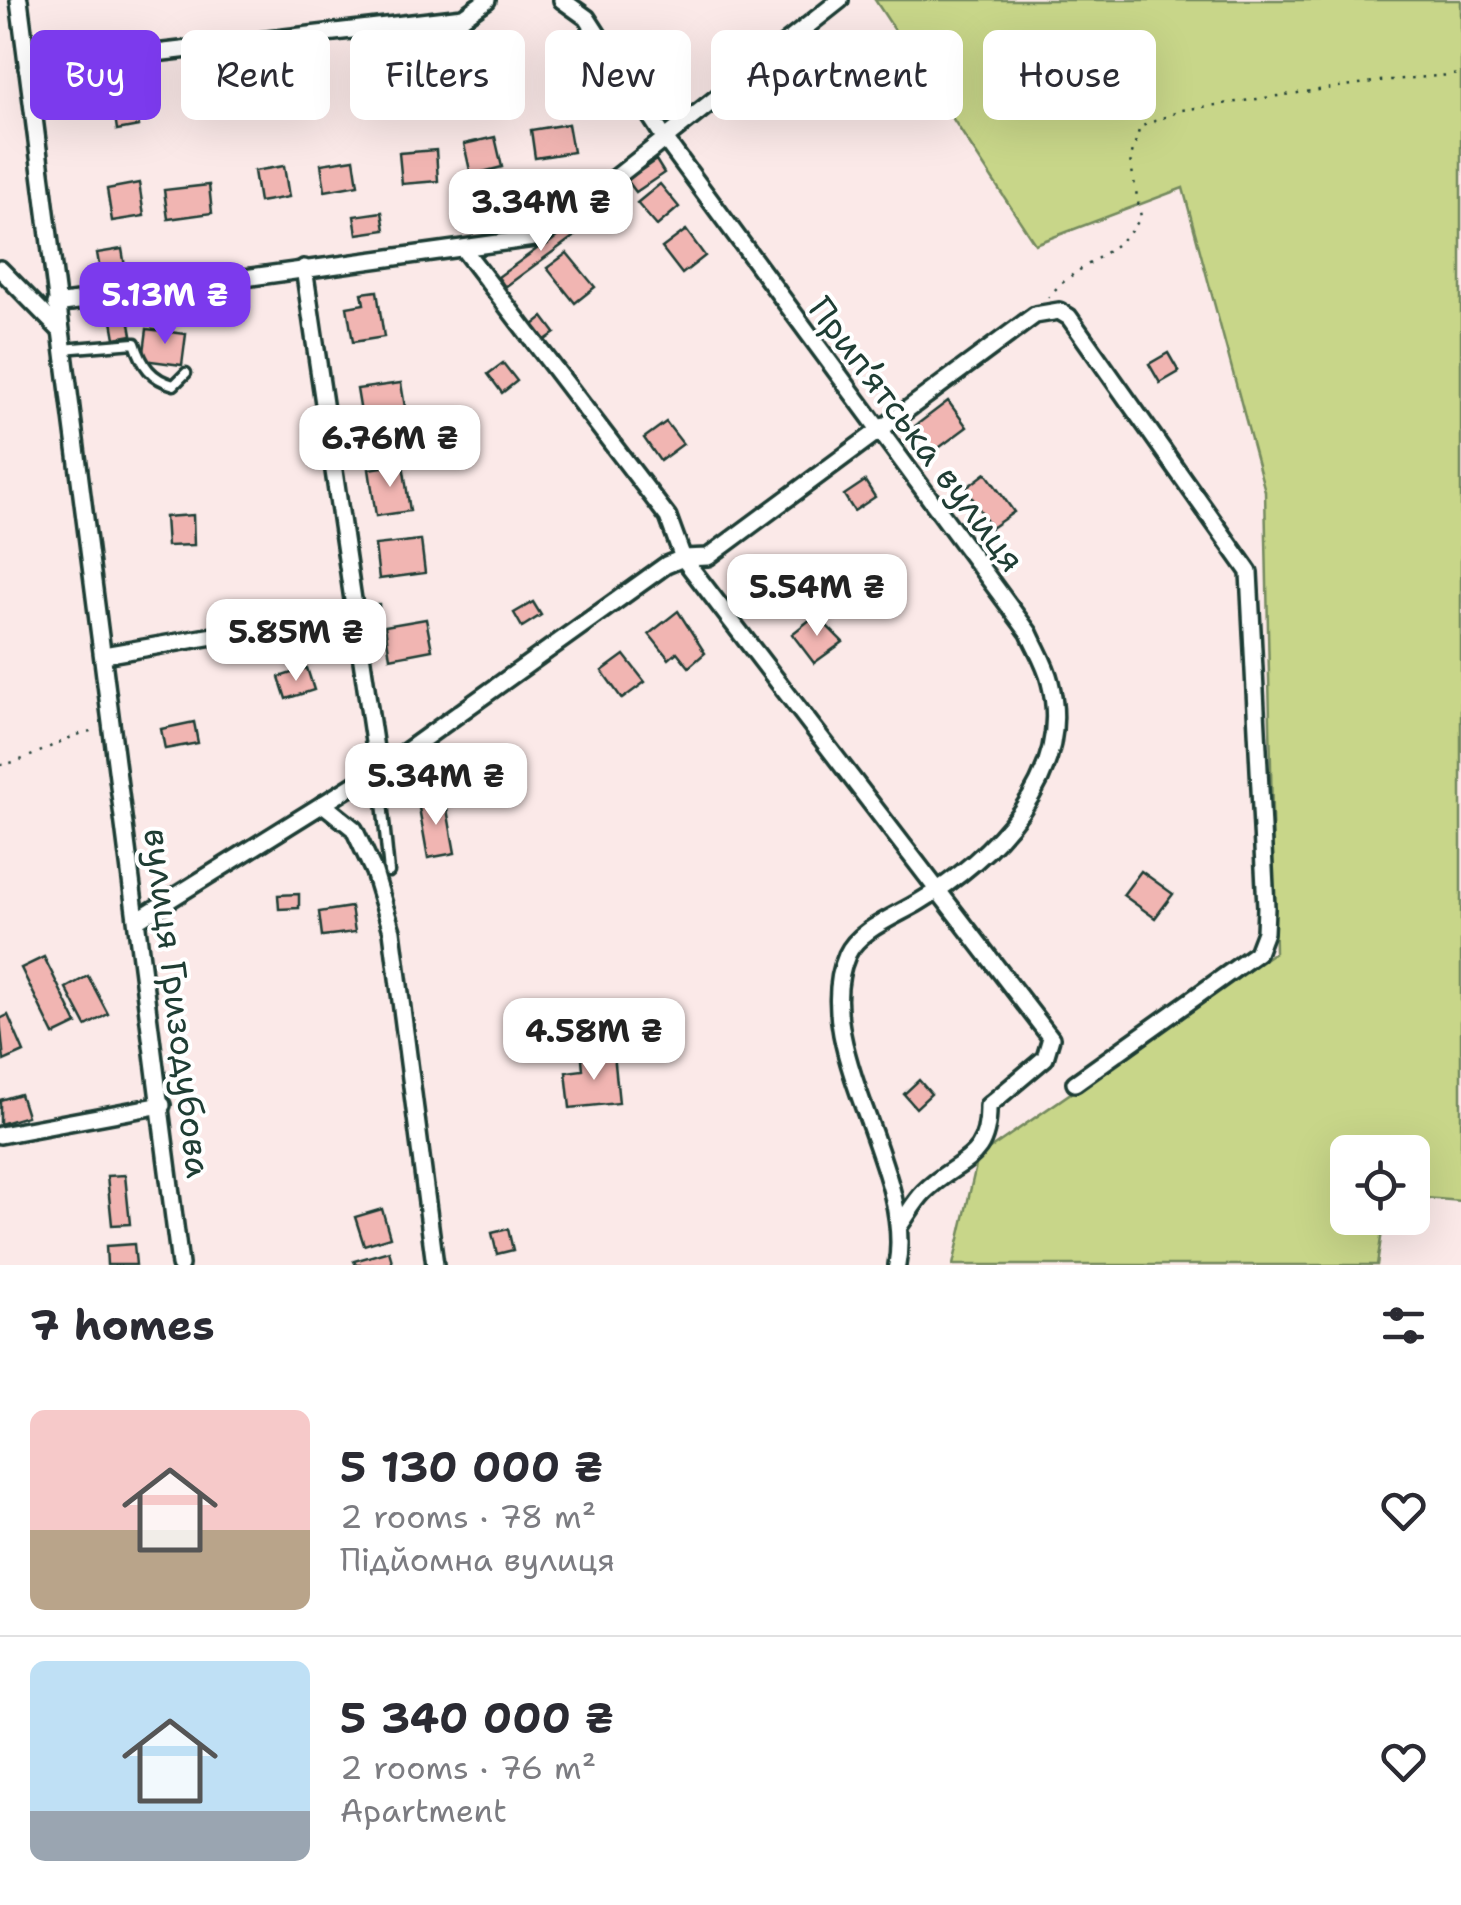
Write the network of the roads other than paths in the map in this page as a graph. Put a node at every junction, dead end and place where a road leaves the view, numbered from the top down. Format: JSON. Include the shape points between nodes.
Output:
{"nodes":[{"id":1,"x":19,"y":0,"type":"edge"},
{"id":2,"x":487,"y":0,"type":"edge"},
{"id":3,"x":562,"y":0,"type":"edge"},
{"id":4,"x":840,"y":0,"type":"edge"},
{"id":5,"x":27,"y":68,"type":"junction"},
{"id":6,"x":664,"y":139,"type":"junction"},
{"id":7,"x":464,"y":250,"type":"junction"},
{"id":8,"x":304,"y":268,"type":"junction"},
{"id":9,"x":0,"y":269,"type":"edge"},
{"id":10,"x":56,"y":304,"type":"junction"},
{"id":11,"x":59,"y":328,"type":"junction"},
{"id":12,"x":62,"y":349,"type":"junction"},
{"id":13,"x":186,"y":374,"type":"dead end"},
{"id":14,"x":878,"y":434,"type":"junction"},
{"id":15,"x":682,"y":558,"type":"junction"},
{"id":16,"x":356,"y":611,"type":"junction"},
{"id":17,"x":104,"y":654,"type":"junction"},
{"id":18,"x":378,"y":769,"type":"junction"},
{"id":19,"x":323,"y":804,"type":"junction"},
{"id":20,"x":389,"y":872,"type":"dead end"},
{"id":21,"x":939,"y":890,"type":"junction"},
{"id":22,"x":137,"y":920,"type":"junction"},
{"id":23,"x":1075,"y":1083,"type":"dead end"},
{"id":24,"x":162,"y":1106,"type":"junction"},
{"id":25,"x":0,"y":1134,"type":"edge"},
{"id":26,"x":900,"y":1225,"type":"junction"},
{"id":27,"x":180,"y":1265,"type":"edge"},
{"id":28,"x":435,"y":1265,"type":"edge"},
{"id":29,"x":896,"y":1265,"type":"edge"}],
"edges":[{"from":1,"to":5,"type":"street","name":"вулиця Гризодубова"},
{"from":2,"to":5,"type":"street","via":[[463,17]]},
{"from":3,"to":6,"type":"street","name":"Прип’ятська вулиця","via":[[587,18]]},
{"from":4,"to":6,"type":"street"},
{"from":5,"to":10,"type":"street","name":"вулиця Гризодубова"},
{"from":6,"to":7,"type":"street","via":[[540,237]]},
{"from":6,"to":14,"type":"street","name":"Прип’ятська вулиця"},
{"from":7,"to":8,"type":"street"},
{"from":7,"to":15,"type":"street","via":[[668,517]]},
{"from":8,"to":10,"type":"street"},
{"from":8,"to":16,"type":"street"},
{"from":9,"to":11,"type":"street"},
{"from":10,"to":11,"type":"street","name":"вулиця Гризодубова"},
{"from":11,"to":12,"type":"street","name":"вулиця Гризодубова"},
{"from":12,"to":13,"type":"lane","via":[[135,343],[158,381],[174,385]]},
{"from":12,"to":17,"type":"street","name":"вулиця Гризодубова"},
{"from":14,"to":15,"type":"street","via":[[708,557]]},
{"from":14,"to":21,"type":"street","name":"Прип’ятська вулиця","via":[[1029,633],[1050,682],[1051,735],[1030,803]]},
{"from":14,"to":23,"type":"street","via":[[1035,315],[1059,311],[1069,316],[1249,572],[1266,907],[1262,947]]},
{"from":15,"to":18,"type":"street"},
{"from":15,"to":21,"type":"street"},
{"from":16,"to":17,"type":"street"},
{"from":16,"to":18,"type":"street"},
{"from":17,"to":22,"type":"street","name":"вулиця Гризодубова"},
{"from":18,"to":19,"type":"street"},
{"from":18,"to":20,"type":"lane"},
{"from":19,"to":22,"type":"street"},
{"from":19,"to":28,"type":"street","via":[[354,829],[392,931]]},
{"from":21,"to":26,"type":"street","name":"Прип’ятська вулиця","via":[[858,938],[840,977],[846,1050]]},
{"from":21,"to":26,"type":"street","via":[[1051,1038],[1046,1058],[988,1106],[980,1151],[925,1191]]},
{"from":22,"to":24,"type":"street","name":"вулиця Гризодубова"},
{"from":24,"to":25,"type":"street"},
{"from":24,"to":27,"type":"street","name":"вулиця Гризодубова"},
{"from":26,"to":29,"type":"street"}]}
